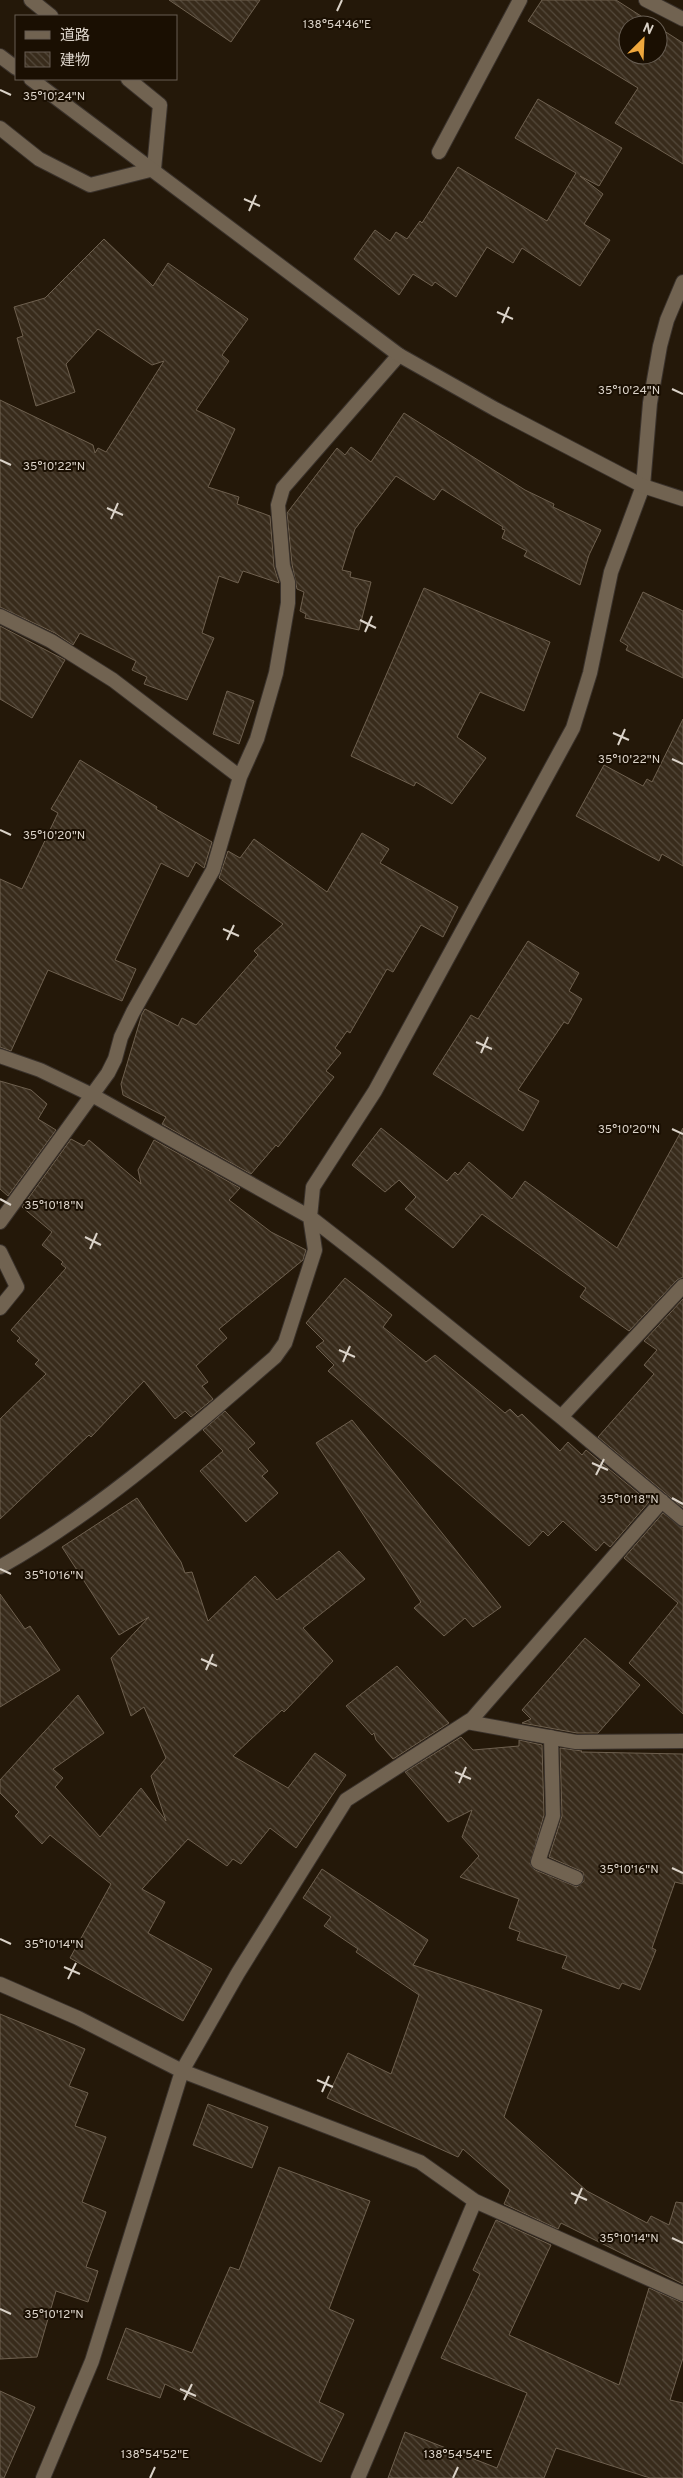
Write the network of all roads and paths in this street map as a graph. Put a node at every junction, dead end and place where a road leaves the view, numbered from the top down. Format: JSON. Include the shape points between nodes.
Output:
{"nodes":[{"id":1,"x":31,"y":0,"type":"edge"},
{"id":2,"x":520,"y":0,"type":"edge"},
{"id":3,"x":646,"y":0,"type":"edge"},
{"id":4,"x":50,"y":15,"type":"edge"},
{"id":5,"x":683,"y":19,"type":"edge"},
{"id":6,"x":0,"y":56,"type":"edge"},
{"id":7,"x":15,"y":67,"type":"edge"},
{"id":8,"x":32,"y":80,"type":"edge"},
{"id":9,"x":129,"y":80,"type":"edge"},
{"id":10,"x":0,"y":128,"type":"edge"},
{"id":11,"x":439,"y":152,"type":"dead end"},
{"id":12,"x":154,"y":169,"type":"junction"},
{"id":13,"x":683,"y":282,"type":"edge"},
{"id":14,"x":399,"y":355,"type":"junction"},
{"id":15,"x":642,"y":486,"type":"junction"},
{"id":16,"x":683,"y":499,"type":"edge"},
{"id":17,"x":0,"y":616,"type":"edge"},
{"id":18,"x":240,"y":777,"type":"junction"},
{"id":19,"x":0,"y":1056,"type":"edge"},
{"id":20,"x":92,"y":1095,"type":"junction"},
{"id":21,"x":310,"y":1217,"type":"junction"},
{"id":22,"x":0,"y":1222,"type":"edge"},
{"id":23,"x":0,"y":1252,"type":"edge"},
{"id":24,"x":683,"y":1286,"type":"edge"},
{"id":25,"x":0,"y":1308,"type":"edge"},
{"id":26,"x":561,"y":1417,"type":"junction"},
{"id":27,"x":662,"y":1500,"type":"junction"},
{"id":28,"x":683,"y":1519,"type":"edge"},
{"id":29,"x":0,"y":1567,"type":"edge"},
{"id":30,"x":468,"y":1722,"type":"junction"},
{"id":31,"x":551,"y":1737,"type":"junction"},
{"id":32,"x":683,"y":1741,"type":"edge"},
{"id":33,"x":576,"y":1878,"type":"dead end"},
{"id":34,"x":0,"y":1984,"type":"edge"},
{"id":35,"x":182,"y":2071,"type":"junction"},
{"id":36,"x":475,"y":2201,"type":"junction"},
{"id":37,"x":683,"y":2294,"type":"edge"},
{"id":38,"x":43,"y":2478,"type":"edge"},
{"id":39,"x":358,"y":2478,"type":"edge"}],
"edges":[{"from":1,"to":4,"type":"street"},
{"from":2,"to":11,"type":"street"},
{"from":3,"to":5,"type":"street"},
{"from":6,"to":7,"type":"street"},
{"from":8,"to":12,"type":"street"},
{"from":9,"to":12,"type":"street","via":[[160,105]]},
{"from":10,"to":12,"type":"street","via":[[39,159],[90,184]]},
{"from":12,"to":14,"type":"street"},
{"from":13,"to":15,"type":"street","via":[[660,346],[650,403]]},
{"from":14,"to":15,"type":"street"},
{"from":14,"to":18,"type":"street","via":[[283,488],[278,505],[288,603],[276,673],[257,739]]},
{"from":15,"to":16,"type":"street"},
{"from":15,"to":21,"type":"street","via":[[611,572],[590,674],[573,728],[375,1091],[313,1187]]},
{"from":17,"to":18,"type":"street","via":[[51,641],[113,680]]},
{"from":18,"to":20,"type":"street","via":[[212,870],[120,1037],[108,1073]]},
{"from":19,"to":20,"type":"street","via":[[40,1070]]},
{"from":20,"to":21,"type":"street"},
{"from":20,"to":22,"type":"street"},
{"from":21,"to":26,"type":"street"},
{"from":21,"to":29,"type":"street","via":[[315,1250],[285,1343],[275,1357],[163,1454],[85,1514]]},
{"from":23,"to":25,"type":"street","via":[[17,1288]]},
{"from":24,"to":26,"type":"street"},
{"from":26,"to":27,"type":"street"},
{"from":27,"to":28,"type":"street"},
{"from":27,"to":30,"type":"street"},
{"from":30,"to":31,"type":"street"},
{"from":30,"to":35,"type":"street","via":[[346,1800],[238,1973]]},
{"from":31,"to":32,"type":"street","via":[[576,1742]]},
{"from":31,"to":33,"type":"street","via":[[552,1816],[538,1862]]},
{"from":34,"to":35,"type":"street","via":[[78,2018]]},
{"from":35,"to":36,"type":"street","via":[[420,2162]]},
{"from":35,"to":38,"type":"street","via":[[92,2361]]},
{"from":36,"to":37,"type":"street"},
{"from":36,"to":39,"type":"street"}]}
